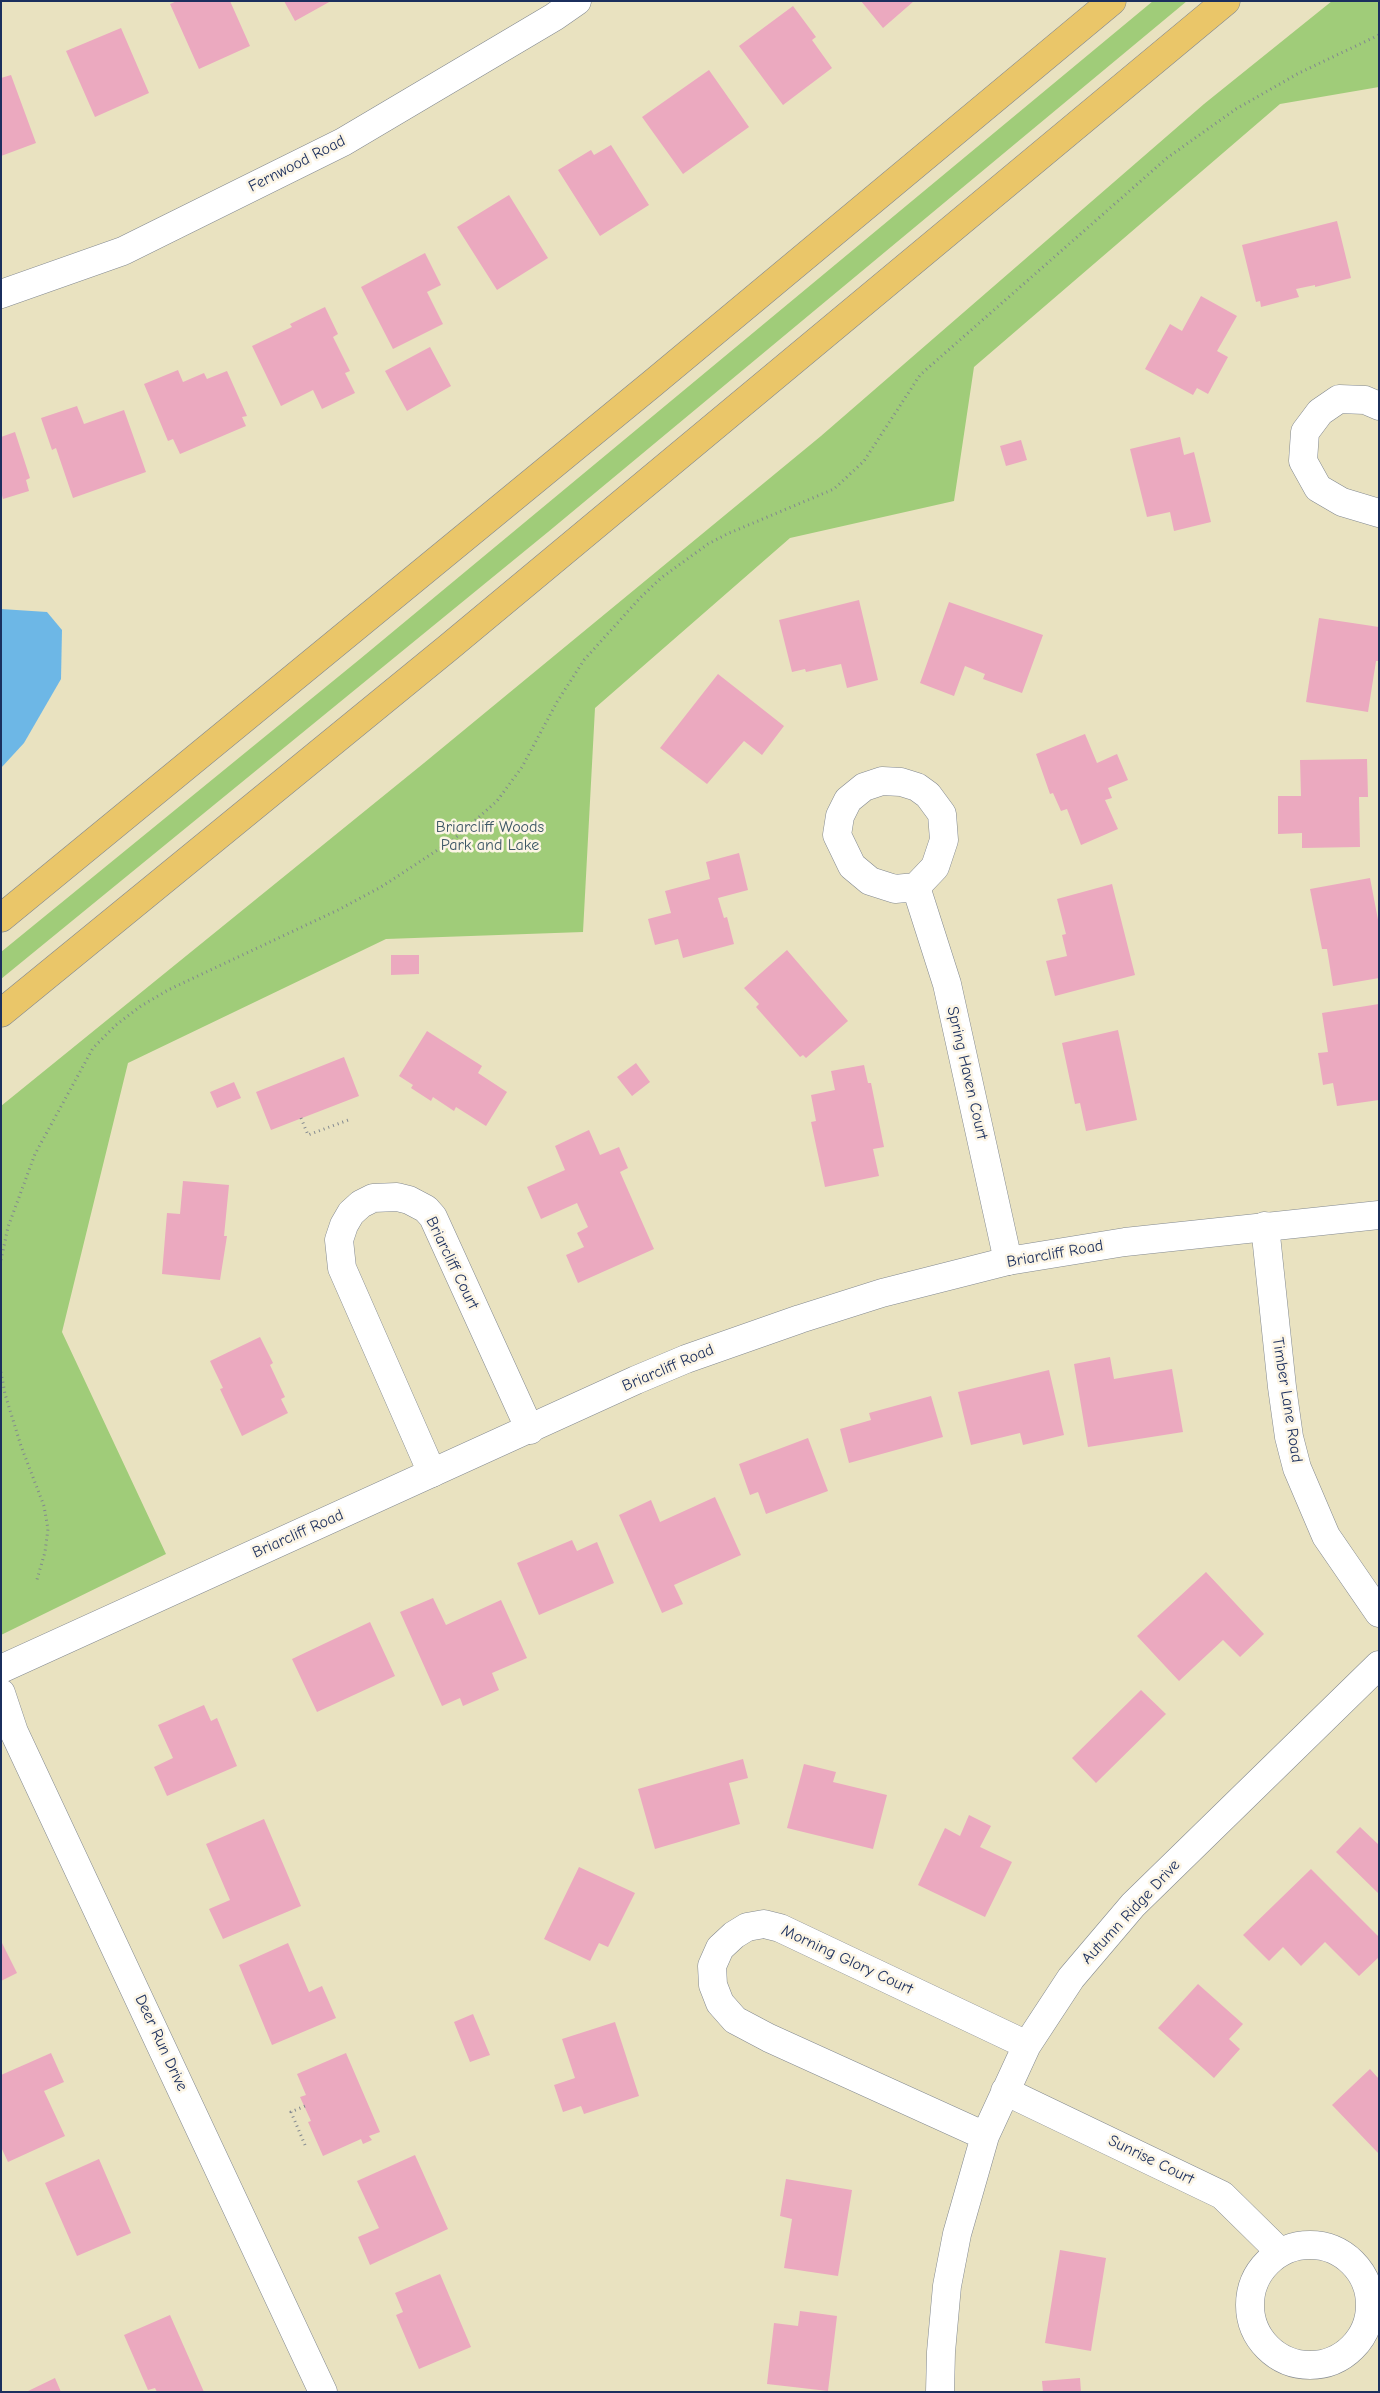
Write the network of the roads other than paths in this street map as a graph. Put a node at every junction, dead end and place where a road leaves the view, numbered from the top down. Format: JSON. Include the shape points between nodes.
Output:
{"nodes":[{"id":1,"x":577,"y":1,"type":"edge"},
{"id":2,"x":1112,"y":1,"type":"edge"},
{"id":3,"x":1226,"y":1,"type":"edge"},
{"id":4,"x":1,"y":294,"type":"edge"},
{"id":5,"x":1379,"y":406,"type":"edge"},
{"id":6,"x":1379,"y":514,"type":"edge"},
{"id":7,"x":916,"y":887,"type":"dead end"},
{"id":8,"x":1,"y":918,"type":"edge"},
{"id":9,"x":1,"y":1014,"type":"edge"},
{"id":10,"x":1379,"y":1215,"type":"edge"},
{"id":11,"x":1265,"y":1226,"type":"junction"},
{"id":12,"x":1008,"y":1261,"type":"junction"},
{"id":13,"x":530,"y":1430,"type":"junction"},
{"id":14,"x":432,"y":1473,"type":"junction"},
{"id":15,"x":1379,"y":1613,"type":"edge"},
{"id":16,"x":1379,"y":1665,"type":"edge"},
{"id":17,"x":1,"y":1669,"type":"edge"},
{"id":18,"x":1,"y":1693,"type":"edge"},
{"id":19,"x":1027,"y":2045,"type":"junction"},
{"id":20,"x":1005,"y":2091,"type":"junction"},
{"id":21,"x":986,"y":2136,"type":"junction"},
{"id":22,"x":1280,"y":2252,"type":"junction"},
{"id":23,"x":323,"y":2392,"type":"edge"},
{"id":24,"x":940,"y":2392,"type":"edge"}],
"edges":[{"from":1,"to":4,"type":"street","name":"Fernwood Road","via":[[343,142],[123,251]]},
{"from":2,"to":8,"type":"main road","via":[[646,389]]},
{"from":3,"to":9,"type":"main road"},
{"from":5,"to":6,"type":"street","via":[[1365,400],[1339,399],[1320,412],[1305,432],[1303,461],[1318,488],[1342,502]]},
{"from":7,"to":12,"type":"street","name":"Spring Haven Court","via":[[947,984]]},
{"from":10,"to":11,"type":"street","name":"Briarcliff Road"},
{"from":11,"to":12,"type":"street","name":"Briarcliff Road","via":[[1125,1242]]},
{"from":11,"to":15,"type":"street","name":"Timber Lane Road","via":[[1282,1387],[1297,1468],[1326,1536]]},
{"from":12,"to":13,"type":"street","name":"Briarcliff Road","via":[[882,1293],[735,1341],[636,1380]]},
{"from":13,"to":14,"type":"street","name":"Briarcliff Road"},
{"from":13,"to":14,"type":"street","name":"Briarcliff Court","via":[[433,1217],[409,1200],[373,1198],[351,1213],[344,1225],[339,1240],[342,1268]]},
{"from":14,"to":17,"type":"street","name":"Briarcliff Road"},
{"from":16,"to":19,"type":"street","name":"Autumn Ridge Drive","via":[[1133,1905],[1071,1978]]},
{"from":18,"to":23,"type":"street","name":"Deer Run Drive","via":[[18,1741]]},
{"from":19,"to":20,"type":"street","name":"Autumn Ridge Drive"},
{"from":19,"to":21,"type":"street","name":"Morning Glory Court","via":[[780,1928],[764,1924],[747,1927],[720,1948],[712,1966],[714,1985],[720,2003],[735,2020]]},
{"from":20,"to":21,"type":"street","name":"Autumn Ridge Drive"},
{"from":20,"to":22,"type":"street","name":"Sunrise Court","via":[[1222,2195]]},
{"from":21,"to":24,"type":"street","name":"Autumn Ridge Drive","via":[[968,2192],[947,2286]]},
{"from":22,"to":22,"type":"street","via":[[1262,2267],[1251,2288],[1250,2312],[1257,2334],[1272,2352],[1293,2363],[1317,2365],[1339,2357],[1357,2342],[1368,2321],[1370,2298],[1363,2275],[1347,2257],[1326,2246],[1303,2244]]}]}
